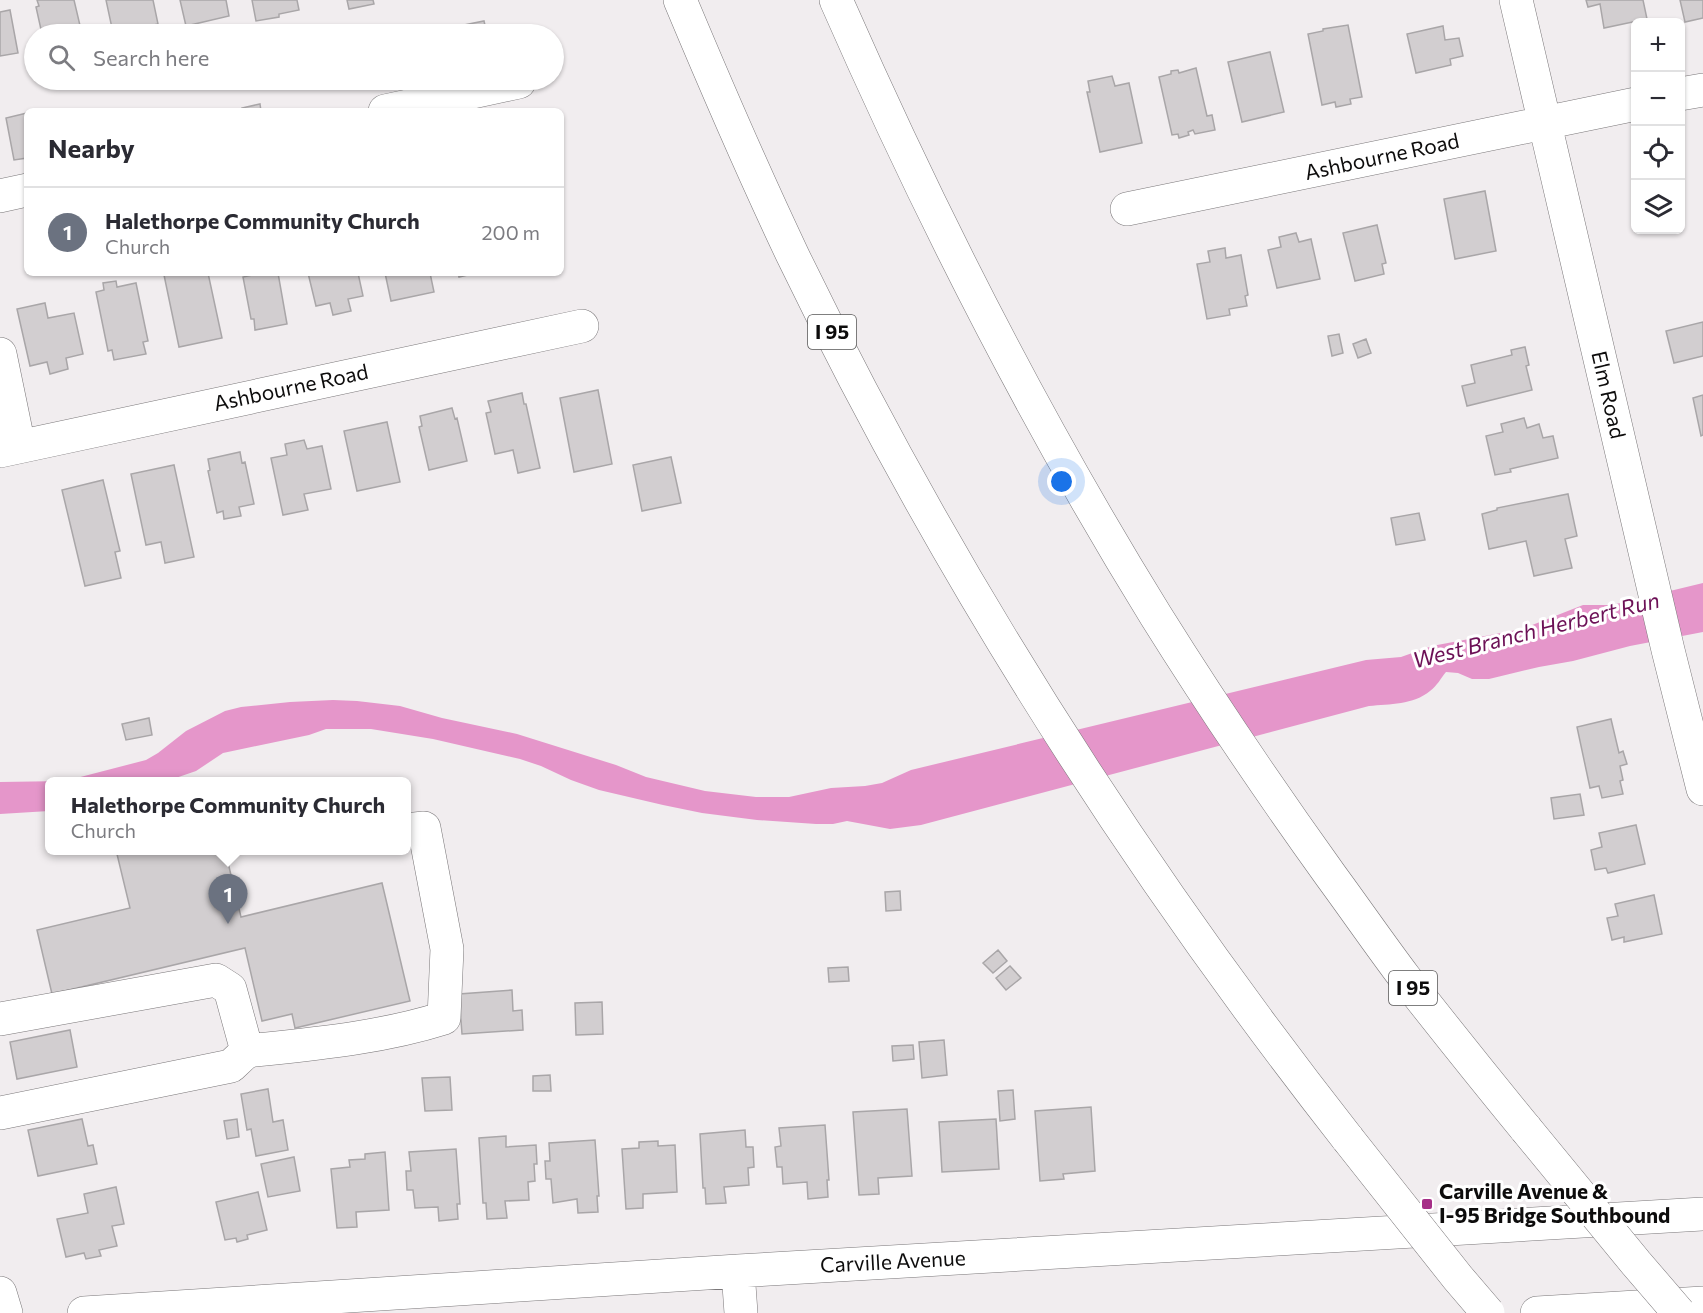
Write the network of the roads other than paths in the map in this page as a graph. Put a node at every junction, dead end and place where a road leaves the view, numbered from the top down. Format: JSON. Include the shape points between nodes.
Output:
{"nodes":[{"id":1,"x":680,"y":0,"type":"edge"},
{"id":2,"x":836,"y":0,"type":"edge"},
{"id":3,"x":1516,"y":0,"type":"edge"},
{"id":4,"x":479,"y":90,"type":"edge"},
{"id":5,"x":1703,"y":90,"type":"edge"},
{"id":6,"x":1685,"y":93,"type":"edge"},
{"id":7,"x":1631,"y":105,"type":"edge"},
{"id":8,"x":398,"y":108,"type":"edge"},
{"id":9,"x":1544,"y":123,"type":"junction"},
{"id":10,"x":24,"y":191,"type":"edge"},
{"id":11,"x":0,"y":195,"type":"edge"},
{"id":12,"x":1127,"y":209,"type":"dead end"},
{"id":13,"x":582,"y":326,"type":"dead end"},
{"id":14,"x":0,"y":354,"type":"edge"},
{"id":15,"x":9,"y":448,"type":"edge"},
{"id":16,"x":1703,"y":789,"type":"edge"},
{"id":17,"x":411,"y":829,"type":"edge"},
{"id":18,"x":0,"y":1019,"type":"edge"},
{"id":19,"x":247,"y":1051,"type":"junction"},
{"id":20,"x":0,"y":1113,"type":"edge"},
{"id":21,"x":1703,"y":1215,"type":"edge"},
{"id":22,"x":738,"y":1271,"type":"junction"},
{"id":23,"x":0,"y":1293,"type":"edge"},
{"id":24,"x":1703,"y":1303,"type":"edge"},
{"id":25,"x":210,"y":1309,"type":"edge"},
{"id":26,"x":6,"y":1313,"type":"edge"},
{"id":27,"x":84,"y":1313,"type":"edge"},
{"id":28,"x":741,"y":1313,"type":"edge"},
{"id":29,"x":1488,"y":1313,"type":"edge"},
{"id":30,"x":1537,"y":1313,"type":"edge"},
{"id":31,"x":1679,"y":1313,"type":"edge"}],
"edges":[{"from":1,"to":29,"type":"main road","number":"I 95","bridge":true,"via":[[799,267],[887,440],[1009,651],[1101,798],[1221,972]]},
{"from":2,"to":31,"type":"main road","number":"I 95","bridge":true,"via":[[978,299],[1067,466],[1156,616],[1252,763],[1403,976]]},
{"from":3,"to":9,"type":"main road","name":"Elm Road"},
{"from":4,"to":8,"type":"main road"},
{"from":5,"to":6,"type":"main road"},
{"from":7,"to":9,"type":"main road","name":"Ashbourne Road"},
{"from":9,"to":12,"type":"main road","name":"Ashbourne Road"},
{"from":9,"to":16,"type":"main road","name":"Elm Road"},
{"from":10,"to":11,"type":"main road"},
{"from":13,"to":15,"type":"main road","name":"Ashbourne Road"},
{"from":14,"to":15,"type":"main road"},
{"from":17,"to":19,"type":"main road","via":[[424,828],[447,949],[444,1017],[414,1028]]},
{"from":18,"to":19,"type":"main road","via":[[216,980],[230,989]]},
{"from":19,"to":20,"type":"main road","via":[[231,1066]]},
{"from":21,"to":22,"type":"main road","name":"Carville Avenue"},
{"from":22,"to":25,"type":"main road","name":"Carville Avenue"},
{"from":22,"to":28,"type":"main road"},
{"from":23,"to":26,"type":"main road"},
{"from":24,"to":30,"type":"main road"},
{"from":25,"to":27,"type":"main road","name":"Carville Avenue"}]}
